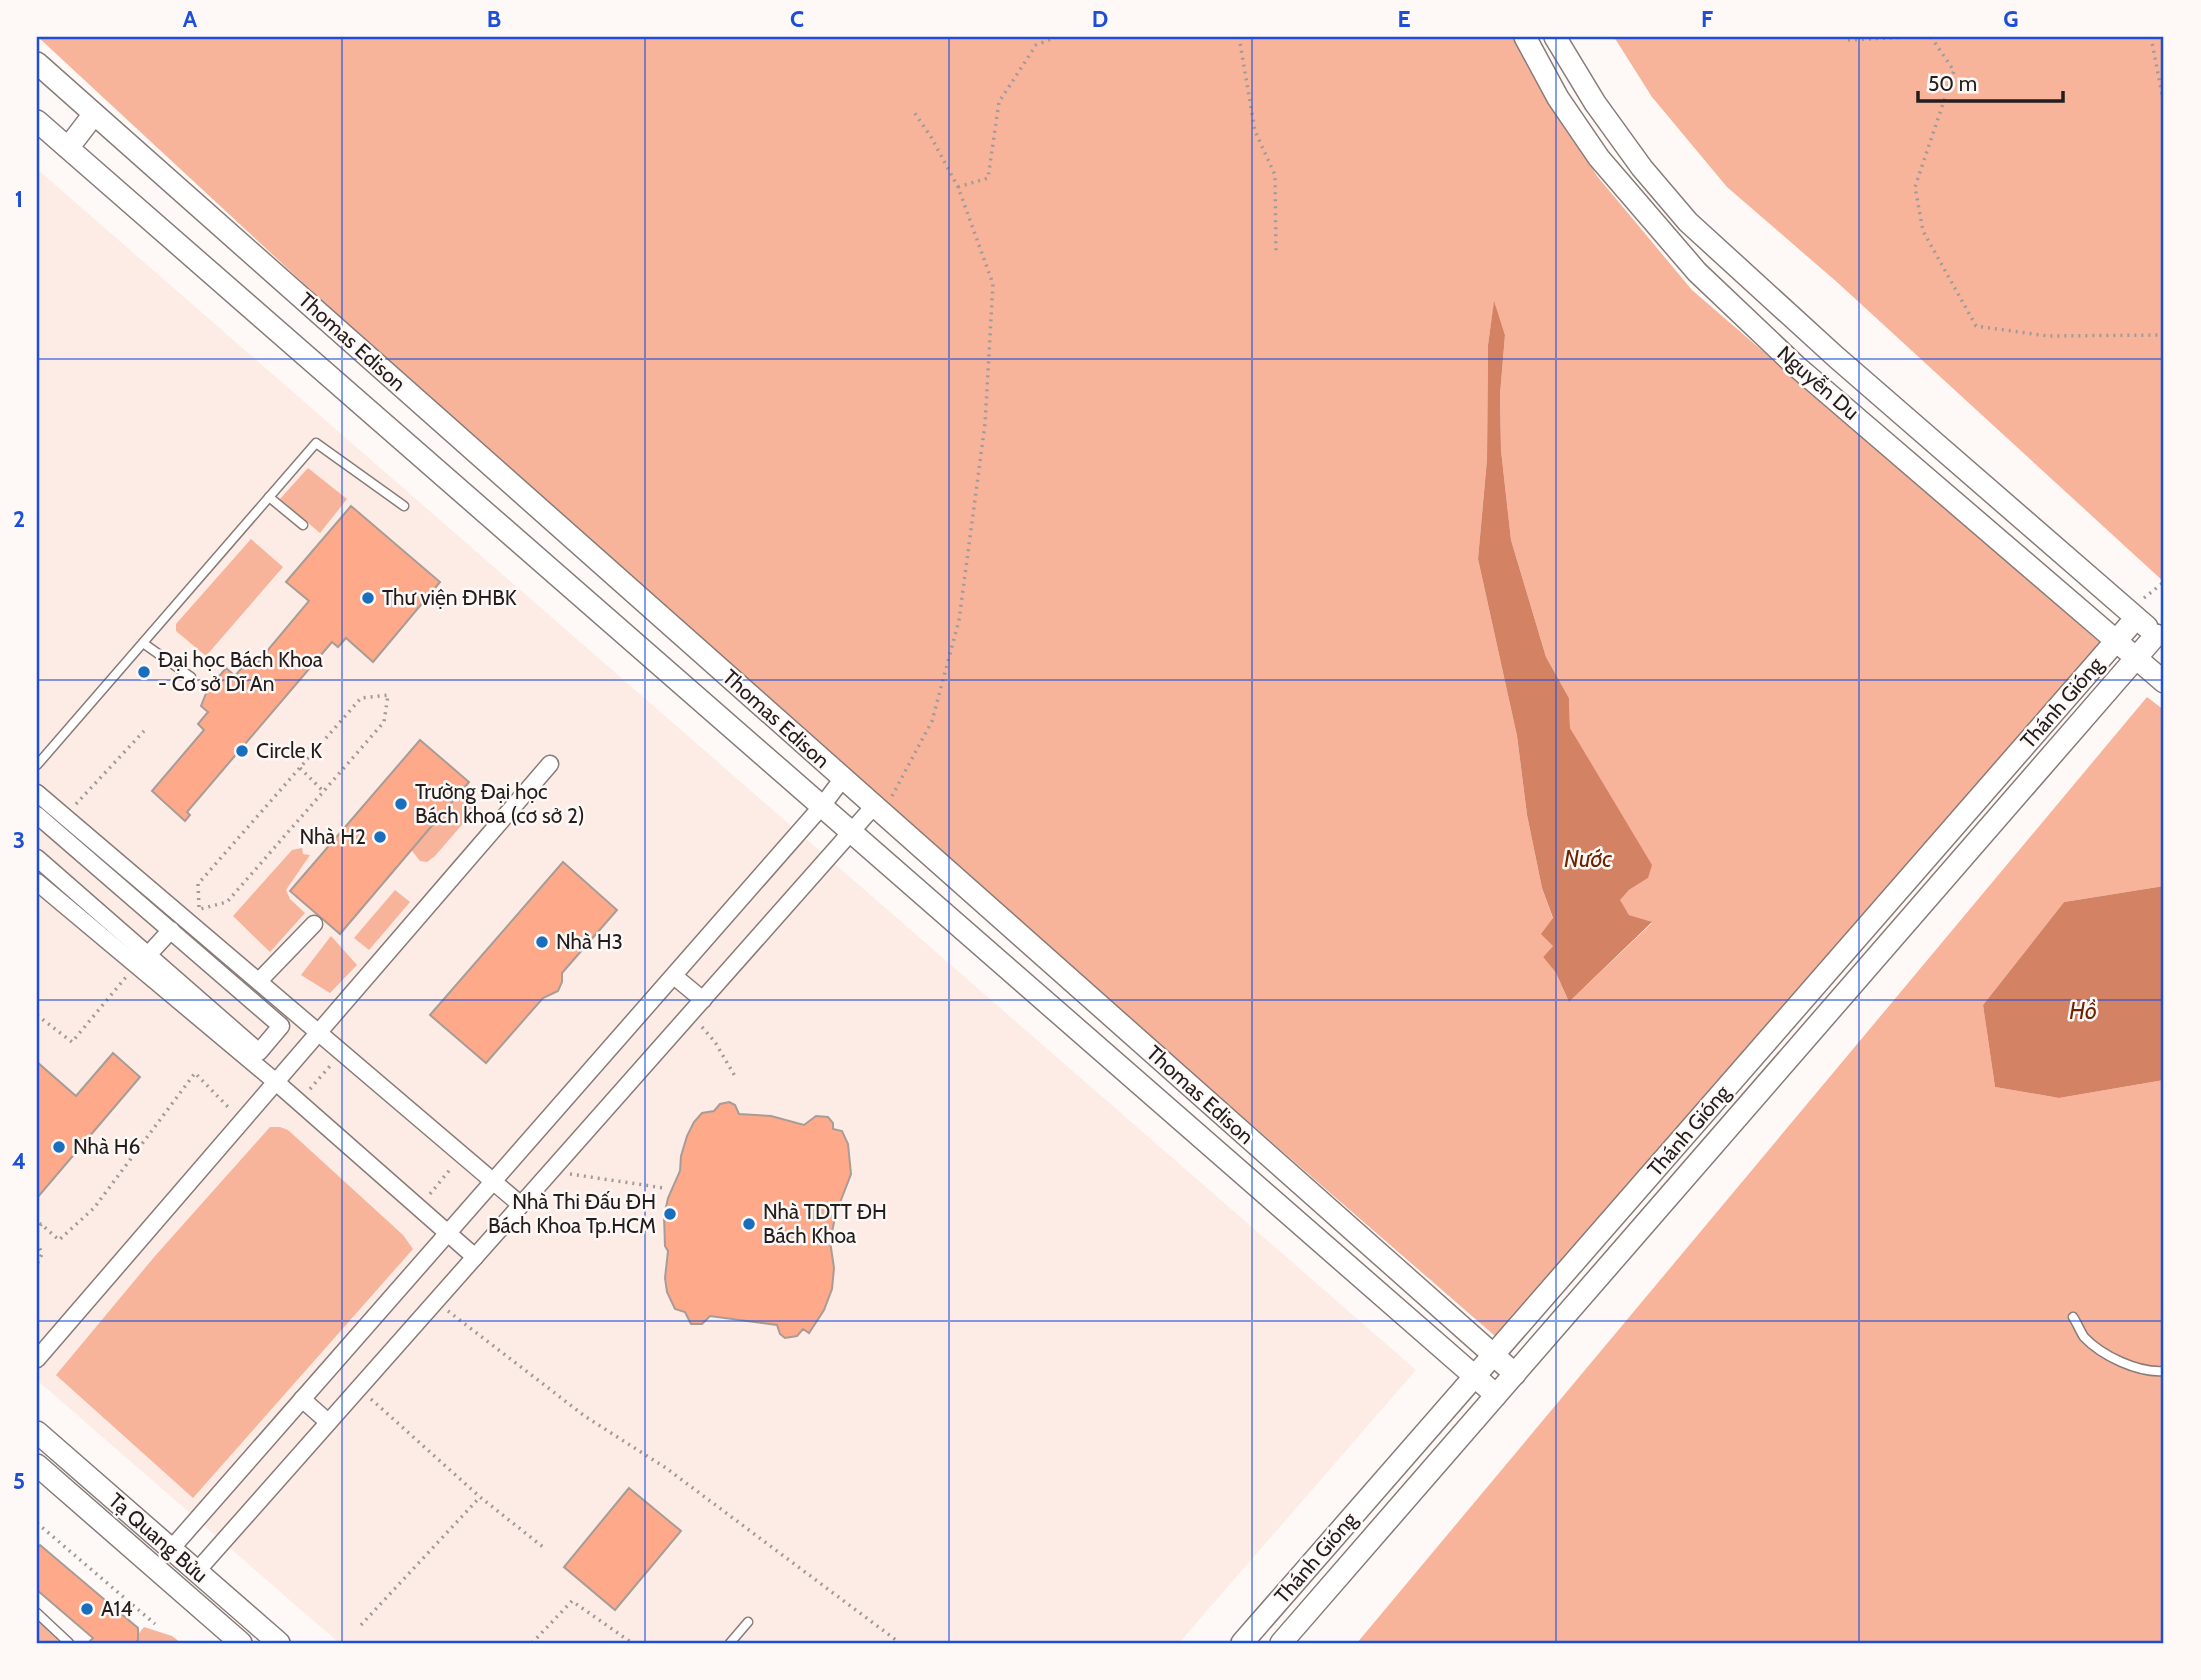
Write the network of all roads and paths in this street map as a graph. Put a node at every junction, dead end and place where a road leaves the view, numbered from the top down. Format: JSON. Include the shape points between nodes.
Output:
{"nodes":[{"id":1,"x":1056,"y":37,"type":"edge"},
{"id":2,"x":1240,"y":37,"type":"edge"},
{"id":3,"x":1525,"y":37,"type":"edge"},
{"id":4,"x":1555,"y":37,"type":"edge"},
{"id":5,"x":1909,"y":37,"type":"edge"},
{"id":6,"x":1931,"y":37,"type":"edge"},
{"id":7,"x":2151,"y":37,"type":"edge"},
{"id":8,"x":1848,"y":40,"type":"dead end"},
{"id":9,"x":37,"y":63,"type":"edge"},
{"id":10,"x":2164,"y":105,"type":"edge"},
{"id":11,"x":914,"y":112,"type":"dead end"},
{"id":12,"x":94,"y":114,"type":"junction"},
{"id":13,"x":37,"y":121,"type":"edge"},
{"id":14,"x":68,"y":148,"type":"junction"},
{"id":15,"x":958,"y":187,"type":"junction"},
{"id":16,"x":1276,"y":255,"type":"dead end"},
{"id":17,"x":2164,"y":334,"type":"edge"},
{"id":18,"x":1836,"y":357,"type":"junction"},
{"id":19,"x":1818,"y":383,"type":"junction"},
{"id":20,"x":269,"y":497,"type":"junction"},
{"id":21,"x":404,"y":506,"type":"dead end"},
{"id":22,"x":303,"y":525,"type":"dead end"},
{"id":23,"x":2164,"y":582,"type":"edge"},
{"id":24,"x":2132,"y":615,"type":"junction"},
{"id":25,"x":2160,"y":638,"type":"edge"},
{"id":26,"x":2116,"y":640,"type":"junction"},
{"id":27,"x":143,"y":643,"type":"junction"},
{"id":28,"x":2137,"y":658,"type":"junction"},
{"id":29,"x":191,"y":677,"type":"dead end"},
{"id":30,"x":2164,"y":682,"type":"edge"},
{"id":31,"x":144,"y":732,"type":"dead end"},
{"id":32,"x":550,"y":764,"type":"dead end"},
{"id":33,"x":37,"y":765,"type":"edge"},
{"id":34,"x":300,"y":768,"type":"junction"},
{"id":35,"x":843,"y":779,"type":"junction"},
{"id":36,"x":323,"y":791,"type":"junction"},
{"id":37,"x":37,"y":793,"type":"edge"},
{"id":38,"x":822,"y":806,"type":"junction"},
{"id":39,"x":878,"y":809,"type":"junction"},
{"id":40,"x":37,"y":814,"type":"edge"},
{"id":41,"x":64,"y":816,"type":"junction"},
{"id":42,"x":851,"y":832,"type":"junction"},
{"id":43,"x":37,"y":859,"type":"edge"},
{"id":44,"x":37,"y":882,"type":"edge"},
{"id":45,"x":314,"y":924,"type":"dead end"},
{"id":46,"x":171,"y":930,"type":"junction"},
{"id":47,"x":142,"y":960,"type":"junction"},
{"id":48,"x":1834,"y":964,"type":"junction"},
{"id":49,"x":674,"y":976,"type":"junction"},
{"id":50,"x":259,"y":981,"type":"junction"},
{"id":51,"x":1855,"y":982,"type":"junction"},
{"id":52,"x":703,"y":1000,"type":"junction"},
{"id":53,"x":37,"y":1015,"type":"edge"},
{"id":54,"x":689,"y":1016,"type":"junction"},
{"id":55,"x":319,"y":1032,"type":"junction"},
{"id":56,"x":330,"y":1065,"type":"dead end"},
{"id":57,"x":736,"y":1078,"type":"dead end"},
{"id":58,"x":276,"y":1082,"type":"junction"},
{"id":59,"x":307,"y":1092,"type":"dead end"},
{"id":60,"x":243,"y":1121,"type":"junction"},
{"id":61,"x":440,"y":1161,"type":"dead end"},
{"id":62,"x":551,"y":1171,"type":"junction"},
{"id":63,"x":494,"y":1181,"type":"junction"},
{"id":64,"x":664,"y":1188,"type":"dead end"},
{"id":65,"x":427,"y":1198,"type":"dead end"},
{"id":66,"x":521,"y":1205,"type":"junction"},
{"id":67,"x":37,"y":1232,"type":"edge"},
{"id":68,"x":449,"y":1232,"type":"junction"},
{"id":69,"x":37,"y":1242,"type":"edge"},
{"id":70,"x":475,"y":1257,"type":"junction"},
{"id":71,"x":37,"y":1264,"type":"edge"},
{"id":72,"x":436,"y":1301,"type":"junction"},
{"id":73,"x":2073,"y":1317,"type":"dead end"},
{"id":74,"x":1493,"y":1355,"type":"junction"},
{"id":75,"x":37,"y":1359,"type":"edge"},
{"id":76,"x":2164,"y":1371,"type":"edge"},
{"id":77,"x":1515,"y":1374,"type":"junction"},
{"id":78,"x":1475,"y":1376,"type":"junction"},
{"id":79,"x":359,"y":1388,"type":"junction"},
{"id":80,"x":1496,"y":1395,"type":"junction"},
{"id":81,"x":302,"y":1399,"type":"junction"},
{"id":82,"x":328,"y":1422,"type":"junction"},
{"id":83,"x":37,"y":1432,"type":"edge"},
{"id":84,"x":37,"y":1465,"type":"edge"},
{"id":85,"x":480,"y":1497,"type":"junction"},
{"id":86,"x":37,"y":1523,"type":"edge"},
{"id":87,"x":543,"y":1547,"type":"dead end"},
{"id":88,"x":171,"y":1549,"type":"junction"},
{"id":89,"x":197,"y":1571,"type":"junction"},
{"id":90,"x":37,"y":1613,"type":"edge"},
{"id":91,"x":748,"y":1622,"type":"dead end"},
{"id":92,"x":155,"y":1624,"type":"dead end"},
{"id":93,"x":361,"y":1625,"type":"dead end"},
{"id":94,"x":69,"y":1643,"type":"edge"},
{"id":95,"x":241,"y":1643,"type":"edge"},
{"id":96,"x":279,"y":1643,"type":"edge"},
{"id":97,"x":532,"y":1643,"type":"edge"},
{"id":98,"x":632,"y":1643,"type":"edge"},
{"id":99,"x":730,"y":1643,"type":"edge"},
{"id":100,"x":900,"y":1643,"type":"edge"},
{"id":101,"x":1242,"y":1643,"type":"edge"},
{"id":102,"x":1281,"y":1643,"type":"edge"}],
"edges":[{"from":1,"to":15,"type":"path","via":[[1036,45],[999,102],[988,178]]},
{"from":2,"to":16,"type":"path","via":[[1255,131],[1275,175]]},
{"from":3,"to":19,"type":"street","name":"Nguyễn Du","via":[[1558,98],[1599,158],[1649,218],[1697,272]]},
{"from":4,"to":18,"type":"street","name":"Nguyễn Du","via":[[1595,103],[1665,197]]},
{"from":5,"to":8,"type":"path"},
{"from":6,"to":17,"type":"path","via":[[1954,71],[1915,187],[1923,231],[1976,326],[2048,336]]},
{"from":7,"to":10,"type":"path"},
{"from":9,"to":12,"type":"street","name":"Thomas Edison"},
{"from":11,"to":15,"type":"path"},
{"from":12,"to":14,"type":"street"},
{"from":12,"to":35,"type":"street","name":"Thomas Edison"},
{"from":13,"to":14,"type":"street","name":"Thomas Edison"},
{"from":14,"to":38,"type":"street","name":"Thomas Edison"},
{"from":15,"to":39,"type":"path","via":[[993,284],[985,424],[959,620],[932,722]]},
{"from":18,"to":19,"type":"street"},
{"from":18,"to":24,"type":"street","name":"Nguyễn Du"},
{"from":19,"to":26,"type":"street","name":"Nguyễn Du"},
{"from":20,"to":21,"type":"lane","via":[[316,443]]},
{"from":20,"to":22,"type":"lane"},
{"from":20,"to":27,"type":"lane"},
{"from":23,"to":24,"type":"path"},
{"from":24,"to":25,"type":"street","name":"Nguyễn Du"},
{"from":24,"to":26,"type":"street","name":"Thánh Gióng"},
{"from":25,"to":28,"type":"street","name":"Thánh Gióng"},
{"from":26,"to":28,"type":"street","name":"Nguyễn Du"},
{"from":26,"to":48,"type":"street","name":"Thánh Gióng"},
{"from":27,"to":29,"type":"lane"},
{"from":27,"to":33,"type":"lane"},
{"from":28,"to":30,"type":"street","name":"Nguyễn Du"},
{"from":28,"to":51,"type":"street","name":"Thánh Gióng"},
{"from":31,"to":41,"type":"path"},
{"from":32,"to":55,"type":"street"},
{"from":34,"to":36,"type":"path"},
{"from":34,"to":36,"type":"path","via":[[361,698],[388,695],[384,722]]},
{"from":34,"to":36,"type":"path","via":[[198,884],[199,909],[227,902]]},
{"from":35,"to":38,"type":"street"},
{"from":35,"to":39,"type":"street","name":"Thomas Edison"},
{"from":37,"to":41,"type":"street"},
{"from":38,"to":42,"type":"street","name":"Thomas Edison"},
{"from":38,"to":49,"type":"street"},
{"from":39,"to":42,"type":"street"},
{"from":39,"to":74,"type":"street","name":"Thomas Edison"},
{"from":40,"to":46,"type":"street"},
{"from":41,"to":50,"type":"street"},
{"from":42,"to":52,"type":"street"},
{"from":42,"to":78,"type":"street","name":"Thomas Edison"},
{"from":43,"to":47,"type":"street"},
{"from":44,"to":47,"type":"street"},
{"from":45,"to":50,"type":"street"},
{"from":46,"to":47,"type":"street"},
{"from":46,"to":47,"type":"street","via":[[281,1026],[259,1052]]},
{"from":47,"to":53,"type":"path","via":[[72,1042]]},
{"from":47,"to":58,"type":"street"},
{"from":48,"to":51,"type":"street"},
{"from":48,"to":74,"type":"street","name":"Thánh Gióng"},
{"from":49,"to":52,"type":"street"},
{"from":49,"to":63,"type":"street"},
{"from":50,"to":55,"type":"street"},
{"from":51,"to":77,"type":"street","name":"Thánh Gióng"},
{"from":52,"to":54,"type":"street"},
{"from":54,"to":57,"type":"path","via":[[715,1042]]},
{"from":54,"to":62,"type":"street"},
{"from":55,"to":58,"type":"street"},
{"from":55,"to":63,"type":"street"},
{"from":56,"to":59,"type":"path"},
{"from":58,"to":60,"type":"street"},
{"from":58,"to":68,"type":"street"},
{"from":60,"to":67,"type":"path","via":[[195,1073],[94,1208],[59,1240],[41,1224]]},
{"from":60,"to":75,"type":"street"},
{"from":61,"to":65,"type":"path","via":[[450,1170]]},
{"from":62,"to":64,"type":"path"},
{"from":62,"to":66,"type":"street"},
{"from":63,"to":66,"type":"street"},
{"from":63,"to":68,"type":"street"},
{"from":66,"to":70,"type":"street"},
{"from":68,"to":70,"type":"street"},
{"from":68,"to":81,"type":"street"},
{"from":69,"to":71,"type":"path","via":[[42,1254]]},
{"from":70,"to":72,"type":"street"},
{"from":72,"to":79,"type":"street"},
{"from":72,"to":100,"type":"path","via":[[586,1417],[666,1468]]},
{"from":73,"to":76,"type":"lane","via":[[2084,1337],[2110,1357]]},
{"from":74,"to":77,"type":"street","name":"Thomas Edison"},
{"from":74,"to":78,"type":"street","name":"Thánh Gióng"},
{"from":77,"to":80,"type":"street","name":"Thánh Gióng"},
{"from":78,"to":80,"type":"street","name":"Thomas Edison"},
{"from":78,"to":101,"type":"street","name":"Thánh Gióng"},
{"from":79,"to":82,"type":"street"},
{"from":79,"to":85,"type":"path"},
{"from":80,"to":102,"type":"street","name":"Thánh Gióng"},
{"from":81,"to":82,"type":"street"},
{"from":81,"to":88,"type":"street"},
{"from":82,"to":89,"type":"street"},
{"from":83,"to":88,"type":"street","name":"Tạ Quang Bửu"},
{"from":84,"to":95,"type":"street","name":"Tạ Quang Bửu"},
{"from":85,"to":87,"type":"path"},
{"from":85,"to":93,"type":"path"},
{"from":86,"to":92,"type":"path"},
{"from":88,"to":89,"type":"street","name":"Tạ Quang Bửu"},
{"from":89,"to":96,"type":"street","name":"Tạ Quang Bửu"},
{"from":90,"to":94,"type":"lane"},
{"from":91,"to":99,"type":"lane"},
{"from":97,"to":98,"type":"path","via":[[572,1601]]}]}
